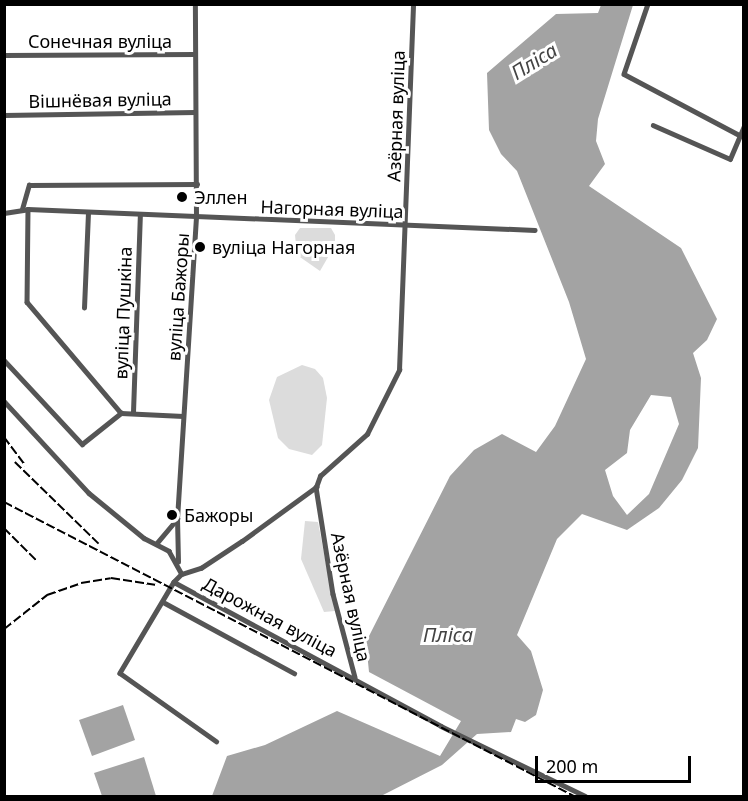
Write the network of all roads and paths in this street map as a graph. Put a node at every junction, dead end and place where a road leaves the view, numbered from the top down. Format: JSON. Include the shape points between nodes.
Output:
{"nodes":[{"id":1,"x":195,"y":4,"type":"edge"},
{"id":2,"x":414,"y":4,"type":"edge"},
{"id":3,"x":648,"y":4,"type":"edge"},
{"id":4,"x":195,"y":54,"type":"junction"},
{"id":5,"x":4,"y":55,"type":"edge"},
{"id":6,"x":195,"y":112,"type":"junction"},
{"id":7,"x":4,"y":115,"type":"edge"},
{"id":8,"x":653,"y":125,"type":"dead end"},
{"id":9,"x":744,"y":126,"type":"edge"},
{"id":10,"x":739,"y":135,"type":"junction"},
{"id":11,"x":197,"y":184,"type":"junction"},
{"id":12,"x":28,"y":208,"type":"junction"},
{"id":13,"x":22,"y":209,"type":"junction"},
{"id":14,"x":4,"y":213,"type":"edge"},
{"id":15,"x":88,"y":213,"type":"junction"},
{"id":16,"x":140,"y":215,"type":"junction"},
{"id":17,"x":196,"y":217,"type":"junction"},
{"id":18,"x":407,"y":224,"type":"junction"},
{"id":19,"x":535,"y":230,"type":"dead end"},
{"id":20,"x":84,"y":308,"type":"dead end"},
{"id":21,"x":4,"y":360,"type":"edge"},
{"id":22,"x":4,"y":401,"type":"edge"},
{"id":23,"x":133,"y":410,"type":"junction"},
{"id":24,"x":121,"y":411,"type":"junction"},
{"id":25,"x":183,"y":416,"type":"junction"},
{"id":26,"x":315,"y":487,"type":"junction"},
{"id":27,"x":177,"y":519,"type":"junction"},
{"id":28,"x":156,"y":544,"type":"junction"},
{"id":29,"x":178,"y":563,"type":"junction"},
{"id":30,"x":182,"y":574,"type":"junction"},
{"id":31,"x":174,"y":582,"type":"junction"},
{"id":32,"x":165,"y":603,"type":"junction"},
{"id":33,"x":294,"y":673,"type":"dead end"},
{"id":34,"x":355,"y":677,"type":"junction"},
{"id":35,"x":216,"y":741,"type":"dead end"},
{"id":36,"x":585,"y":796,"type":"edge"}],
"edges":[{"from":1,"to":4,"type":"street","name":"вуліца Бажоры"},
{"from":2,"to":18,"type":"street","name":"Азёрная вуліца"},
{"from":3,"to":10,"type":"street","via":[[624,74]]},
{"from":4,"to":5,"type":"street","name":"Сонечная вуліца"},
{"from":4,"to":6,"type":"street","name":"вуліца Бажоры"},
{"from":6,"to":7,"type":"street","name":"Вішнёвая вуліца"},
{"from":6,"to":11,"type":"street","name":"вуліца Бажоры"},
{"from":8,"to":10,"type":"street","via":[[730,159]]},
{"from":9,"to":10,"type":"street"},
{"from":11,"to":13,"type":"street","via":[[29,186]]},
{"from":11,"to":17,"type":"street","name":"вуліца Бажоры"},
{"from":12,"to":13,"type":"street","name":"Нагорная вуліца"},
{"from":12,"to":15,"type":"street","name":"Нагорная вуліца"},
{"from":12,"to":24,"type":"street","via":[[27,302]]},
{"from":13,"to":14,"type":"street","name":"Нагорная вуліца"},
{"from":15,"to":16,"type":"street","name":"Нагорная вуліца"},
{"from":15,"to":20,"type":"street"},
{"from":16,"to":17,"type":"street","name":"Нагорная вуліца"},
{"from":16,"to":23,"type":"street","name":"вуліца Пушкіна"},
{"from":17,"to":18,"type":"street","name":"Нагорная вуліца"},
{"from":17,"to":25,"type":"street","name":"вуліца Бажоры"},
{"from":18,"to":19,"type":"street","name":"Нагорная вуліца"},
{"from":18,"to":26,"type":"street","name":"Азёрная вуліца","via":[[399,370],[367,434],[320,476]]},
{"from":21,"to":24,"type":"street","via":[[75,442],[86,443]]},
{"from":22,"to":28,"type":"street","name":"Дарожная вуліца","via":[[89,493]]},
{"from":23,"to":24,"type":"street"},
{"from":23,"to":25,"type":"street"},
{"from":25,"to":27,"type":"street","name":"вуліца Бажоры"},
{"from":26,"to":30,"type":"street","name":"Азёрная вуліца","via":[[226,552]]},
{"from":26,"to":34,"type":"street","name":"Азёрная вуліца","via":[[333,594]]},
{"from":27,"to":28,"type":"street"},
{"from":27,"to":29,"type":"street","name":"вуліца Бажоры"},
{"from":28,"to":29,"type":"street","name":"Дарожная вуліца"},
{"from":29,"to":30,"type":"street","name":"Дарожная вуліца"},
{"from":30,"to":31,"type":"street","name":"Дарожная вуліца"},
{"from":31,"to":32,"type":"street"},
{"from":31,"to":34,"type":"street","name":"Дарожная вуліца"},
{"from":32,"to":33,"type":"street"},
{"from":32,"to":35,"type":"street","via":[[120,673]]},
{"from":34,"to":36,"type":"street","name":"Дарожная вуліца","via":[[447,728]]}]}
